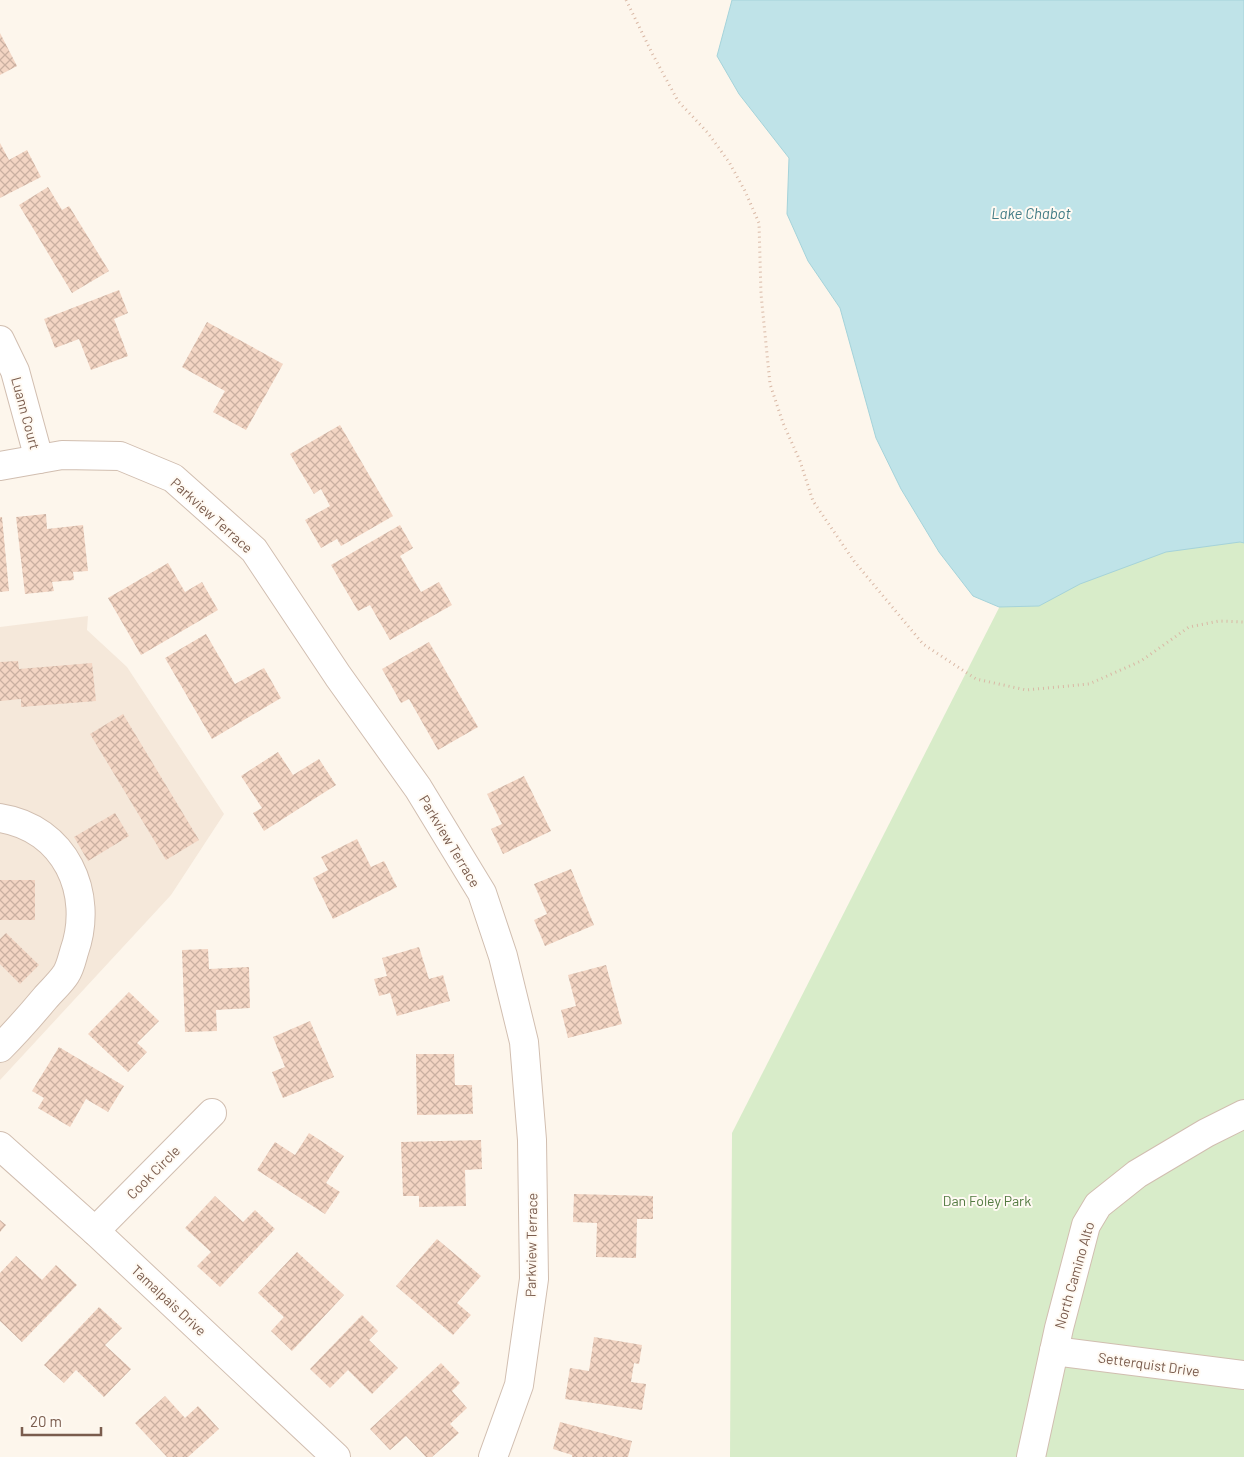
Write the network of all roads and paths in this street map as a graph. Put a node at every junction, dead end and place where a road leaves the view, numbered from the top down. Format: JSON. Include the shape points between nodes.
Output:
{"nodes":[{"id":1,"x":626,"y":0,"type":"edge"},
{"id":2,"x":0,"y":340,"type":"edge"},
{"id":3,"x":39,"y":460,"type":"junction"},
{"id":4,"x":0,"y":466,"type":"edge"},
{"id":5,"x":1244,"y":622,"type":"edge"},
{"id":6,"x":0,"y":818,"type":"edge"},
{"id":7,"x":0,"y":1048,"type":"edge"},
{"id":8,"x":212,"y":1113,"type":"dead end"},
{"id":9,"x":1244,"y":1114,"type":"edge"},
{"id":10,"x":0,"y":1146,"type":"edge"},
{"id":11,"x":95,"y":1231,"type":"junction"},
{"id":12,"x":1054,"y":1351,"type":"junction"},
{"id":13,"x":1244,"y":1375,"type":"edge"},
{"id":14,"x":336,"y":1457,"type":"edge"},
{"id":15,"x":493,"y":1457,"type":"edge"},
{"id":16,"x":1031,"y":1457,"type":"edge"}],
"edges":[{"from":1,"to":5,"type":"path","via":[[678,102],[708,133],[729,162],[759,223],[761,294],[770,384],[814,501],[854,561],[923,644],[976,679],[1026,690],[1089,684],[1141,661],[1190,628],[1219,621]]},
{"from":2,"to":3,"type":"street","name":"Luann Court","via":[[15,371]]},
{"from":3,"to":4,"type":"street","name":"Parkview Terrace"},
{"from":3,"to":15,"type":"street","name":"Parkview Terrace","via":[[62,455],[120,456],[173,478],[254,550],[418,788],[482,894],[503,956],[524,1042],[532,1140],[534,1279],[519,1385]]},
{"from":6,"to":7,"type":"street","via":[[16,820],[37,831],[56,848],[72,869],[82,912],[78,941],[67,972]]},
{"from":8,"to":11,"type":"street","name":"Cook Circle"},
{"from":9,"to":12,"type":"street","name":"North Camino Alto","via":[[1137,1174],[1098,1205],[1086,1225]]},
{"from":10,"to":11,"type":"street","name":"Tamalpais Drive"},
{"from":11,"to":14,"type":"street","name":"Tamalpais Drive"},
{"from":12,"to":13,"type":"street","name":"Setterquist Drive"},
{"from":12,"to":16,"type":"street","name":"North Camino Alto"}]}
